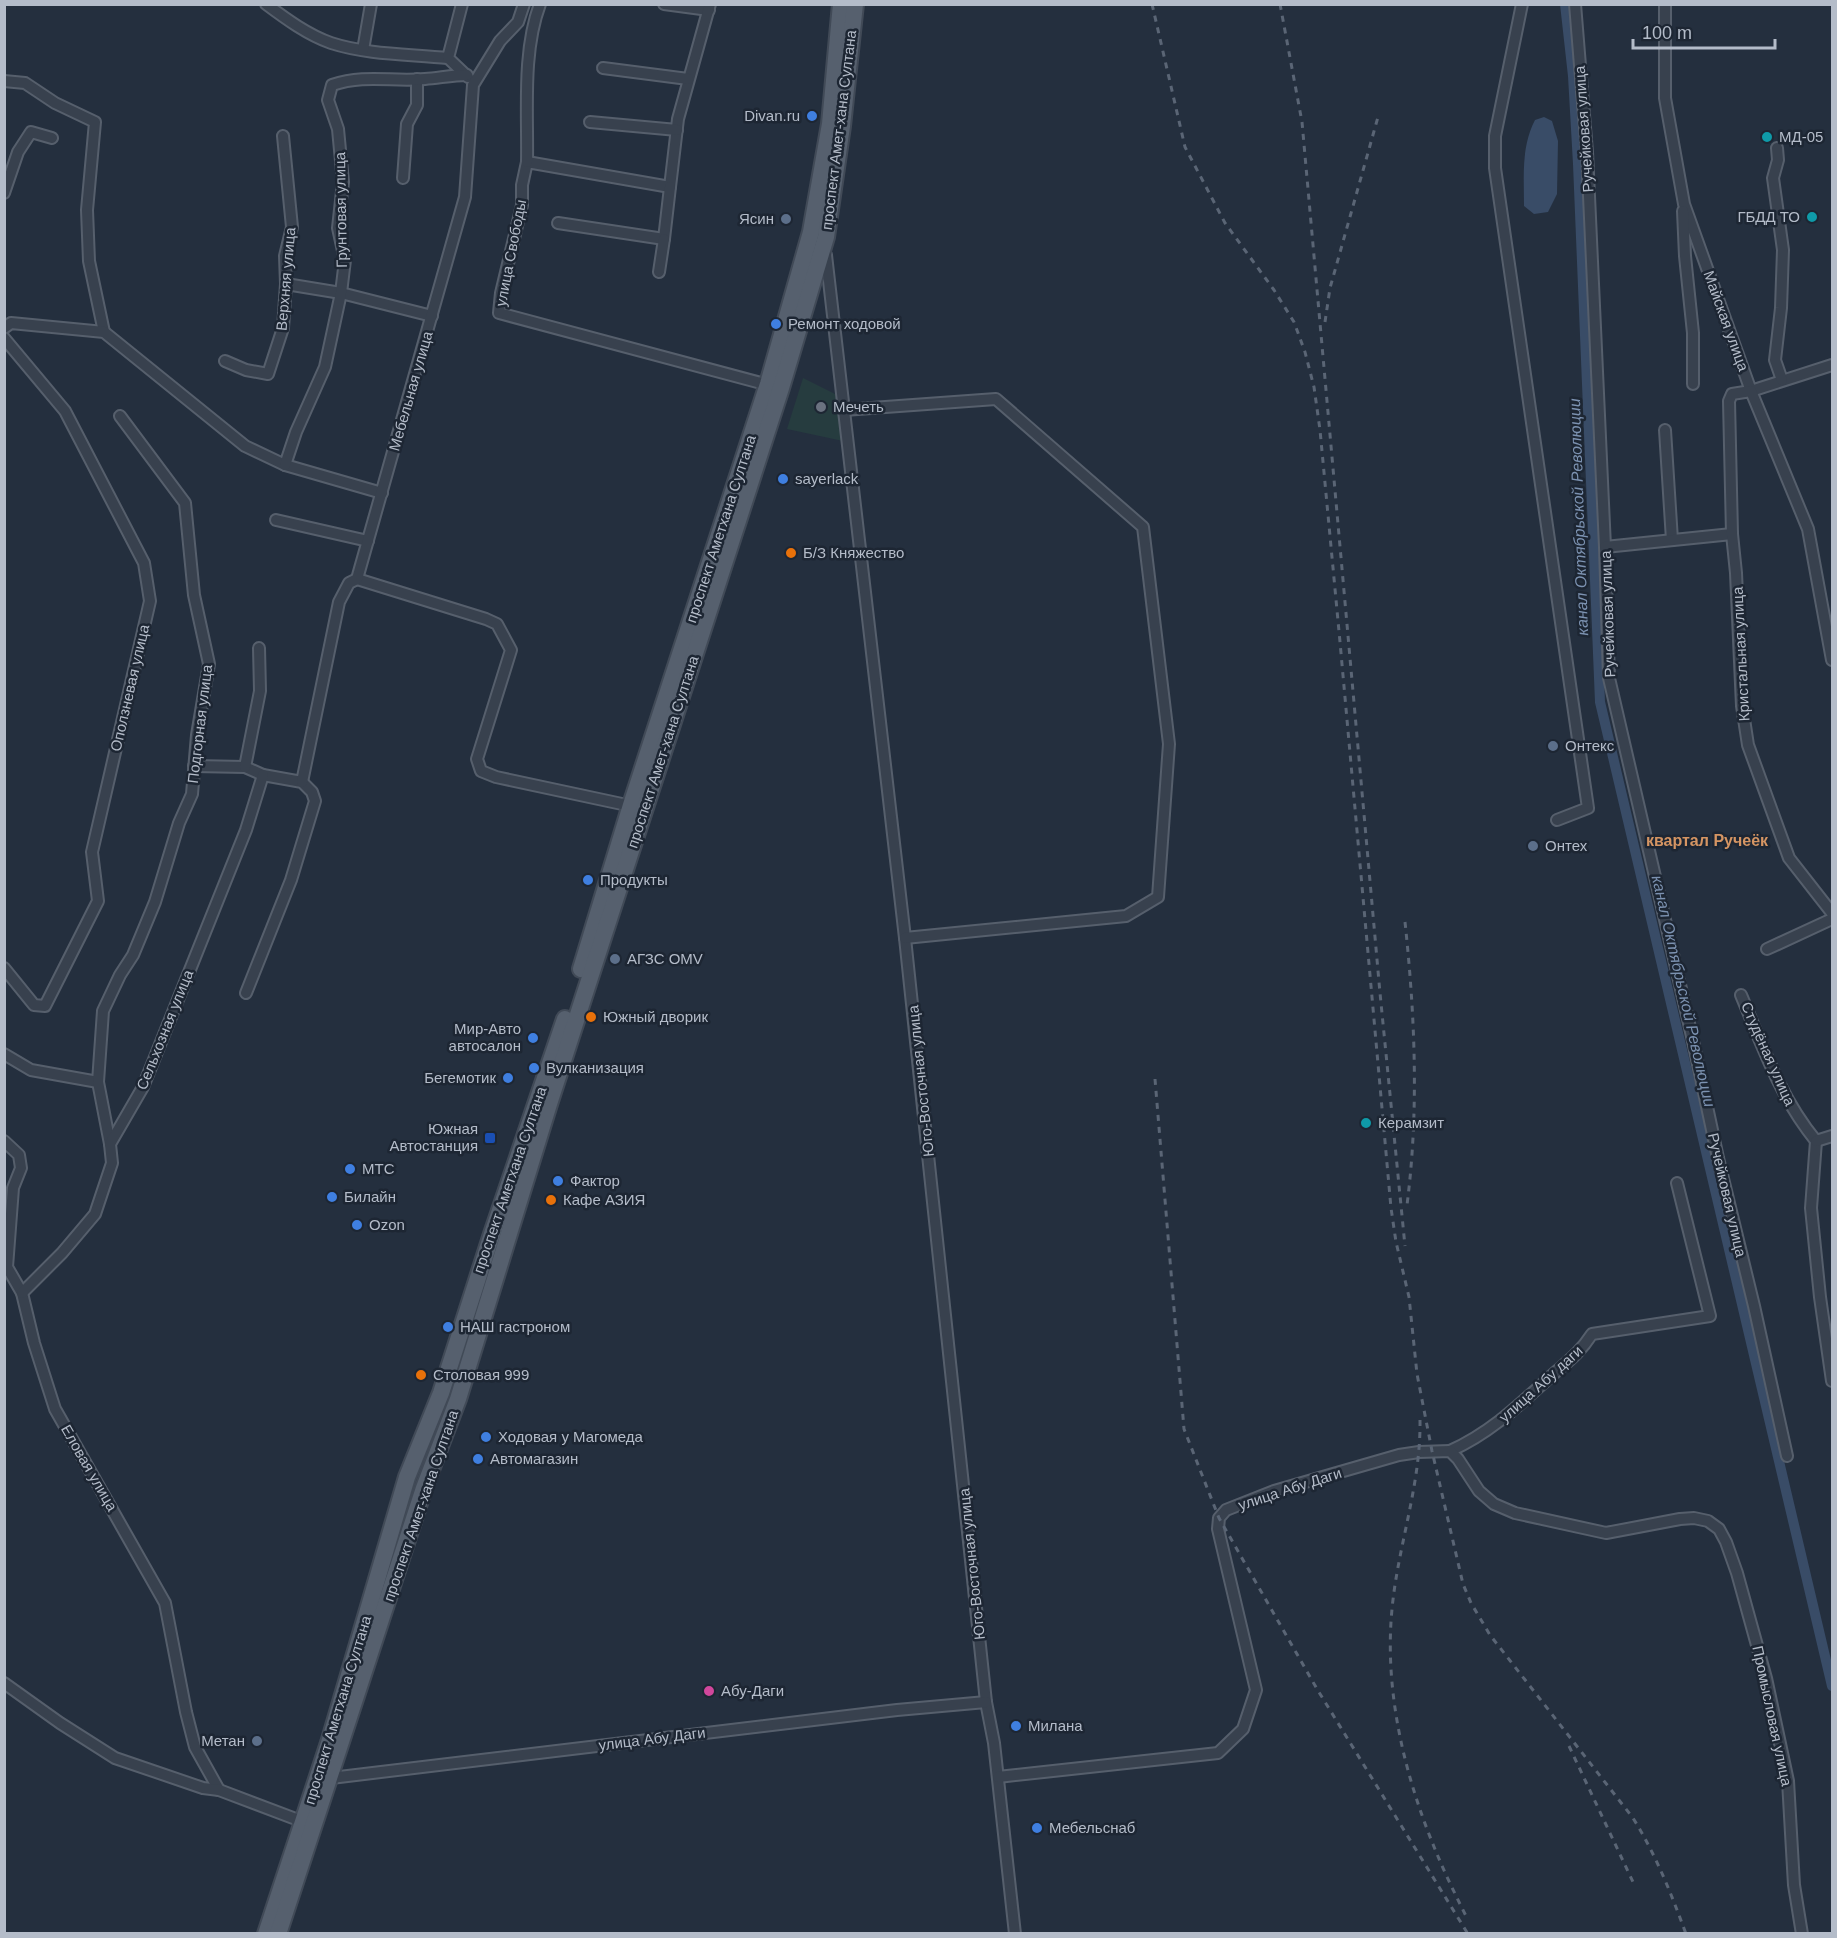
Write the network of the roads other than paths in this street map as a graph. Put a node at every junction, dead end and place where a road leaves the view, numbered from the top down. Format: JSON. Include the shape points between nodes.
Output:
{"nodes":[{"id":1,"x":266,"y":4,"type":"edge"},
{"id":2,"x":371,"y":4,"type":"edge"},
{"id":3,"x":462,"y":4,"type":"edge"},
{"id":4,"x":524,"y":4,"type":"edge"},
{"id":5,"x":540,"y":4,"type":"edge"},
{"id":6,"x":664,"y":4,"type":"edge"},
{"id":7,"x":841,"y":4,"type":"edge"},
{"id":8,"x":855,"y":4,"type":"edge"},
{"id":9,"x":1522,"y":4,"type":"edge"},
{"id":10,"x":1575,"y":4,"type":"edge"},
{"id":11,"x":1665,"y":4,"type":"edge"},
{"id":12,"x":709,"y":7,"type":"edge"},
{"id":13,"x":363,"y":50,"type":"junction"},
{"id":14,"x":448,"y":58,"type":"junction"},
{"id":15,"x":603,"y":68,"type":"dead end"},
{"id":16,"x":417,"y":79,"type":"junction"},
{"id":17,"x":688,"y":79,"type":"junction"},
{"id":18,"x":470,"y":80,"type":"junction"},
{"id":19,"x":4,"y":81,"type":"edge"},
{"id":20,"x":590,"y":122,"type":"dead end"},
{"id":21,"x":676,"y":130,"type":"junction"},
{"id":22,"x":283,"y":136,"type":"dead end"},
{"id":23,"x":52,"y":138,"type":"dead end"},
{"id":24,"x":1777,"y":148,"type":"dead end"},
{"id":25,"x":527,"y":162,"type":"junction"},
{"id":26,"x":403,"y":178,"type":"dead end"},
{"id":27,"x":6,"y":185,"type":"edge"},
{"id":28,"x":670,"y":187,"type":"junction"},
{"id":29,"x":1684,"y":204,"type":"junction"},
{"id":30,"x":558,"y":223,"type":"dead end"},
{"id":31,"x":811,"y":232,"type":"junction"},
{"id":32,"x":664,"y":239,"type":"junction"},
{"id":33,"x":822,"y":249,"type":"junction"},
{"id":34,"x":659,"y":272,"type":"dead end"},
{"id":35,"x":286,"y":284,"type":"junction"},
{"id":36,"x":341,"y":293,"type":"junction"},
{"id":37,"x":432,"y":316,"type":"junction"},
{"id":38,"x":4,"y":328,"type":"edge"},
{"id":39,"x":104,"y":332,"type":"junction"},
{"id":40,"x":4,"y":338,"type":"edge"},
{"id":41,"x":225,"y":361,"type":"dead end"},
{"id":42,"x":1833,"y":365,"type":"edge"},
{"id":43,"x":1782,"y":380,"type":"junction"},
{"id":44,"x":1693,"y":384,"type":"dead end"},
{"id":45,"x":775,"y":386,"type":"junction"},
{"id":46,"x":1751,"y":391,"type":"junction"},
{"id":47,"x":844,"y":410,"type":"junction"},
{"id":48,"x":120,"y":416,"type":"dead end"},
{"id":49,"x":1665,"y":430,"type":"dead end"},
{"id":50,"x":285,"y":465,"type":"junction"},
{"id":51,"x":382,"y":493,"type":"junction"},
{"id":52,"x":276,"y":520,"type":"dead end"},
{"id":53,"x":1732,"y":534,"type":"junction"},
{"id":54,"x":1672,"y":540,"type":"junction"},
{"id":55,"x":368,"y":541,"type":"junction"},
{"id":56,"x":1605,"y":547,"type":"junction"},
{"id":57,"x":357,"y":579,"type":"junction"},
{"id":58,"x":259,"y":648,"type":"dead end"},
{"id":59,"x":1833,"y":660,"type":"edge"},
{"id":60,"x":194,"y":766,"type":"junction"},
{"id":61,"x":245,"y":767,"type":"junction"},
{"id":62,"x":263,"y":775,"type":"junction"},
{"id":63,"x":302,"y":782,"type":"junction"},
{"id":64,"x":638,"y":808,"type":"junction"},
{"id":65,"x":1557,"y":820,"type":"dead end"},
{"id":66,"x":1833,"y":913,"type":"edge"},
{"id":67,"x":1833,"y":919,"type":"edge"},
{"id":68,"x":905,"y":938,"type":"junction"},
{"id":69,"x":1767,"y":949,"type":"dead end"},
{"id":70,"x":4,"y":968,"type":"edge"},
{"id":71,"x":246,"y":993,"type":"dead end"},
{"id":72,"x":1742,"y":995,"type":"dead end"},
{"id":73,"x":4,"y":1054,"type":"edge"},
{"id":74,"x":98,"y":1082,"type":"junction"},
{"id":75,"x":1833,"y":1136,"type":"edge"},
{"id":76,"x":1816,"y":1141,"type":"junction"},
{"id":77,"x":4,"y":1142,"type":"edge"},
{"id":78,"x":110,"y":1144,"type":"junction"},
{"id":79,"x":1677,"y":1183,"type":"dead end"},
{"id":80,"x":6,"y":1269,"type":"edge"},
{"id":81,"x":22,"y":1293,"type":"junction"},
{"id":82,"x":1833,"y":1381,"type":"edge"},
{"id":83,"x":1450,"y":1452,"type":"junction"},
{"id":84,"x":1787,"y":1456,"type":"dead end"},
{"id":85,"x":4,"y":1683,"type":"edge"},
{"id":86,"x":986,"y":1702,"type":"junction"},
{"id":87,"x":325,"y":1774,"type":"junction"},
{"id":88,"x":998,"y":1777,"type":"junction"},
{"id":89,"x":219,"y":1790,"type":"junction"},
{"id":90,"x":309,"y":1824,"type":"junction"},
{"id":91,"x":266,"y":1934,"type":"edge"},
{"id":92,"x":278,"y":1934,"type":"edge"},
{"id":93,"x":1015,"y":1934,"type":"edge"},
{"id":94,"x":1802,"y":1934,"type":"edge"}],
"edges":[{"from":1,"to":13,"type":"street","via":[[331,43]]},
{"from":2,"to":13,"type":"street"},
{"from":3,"to":14,"type":"street"},
{"from":4,"to":18,"type":"street","name":"Мебельная улица","via":[[518,22]]},
{"from":5,"to":25,"type":"street","via":[[529,56]]},
{"from":6,"to":12,"type":"street"},
{"from":7,"to":31,"type":"main road","via":[[830,124]]},
{"from":8,"to":33,"type":"main road","name":"проспект Амет-хана Султана","via":[[842,126]]},
{"from":9,"to":65,"type":"street","via":[[1495,136],[1495,168],[1588,808]]},
{"from":10,"to":56,"type":"street","name":"Ручейковая улица","via":[[1587,152]]},
{"from":11,"to":29,"type":"street","name":"Майская улица","via":[[1665,98]]},
{"from":12,"to":17,"type":"street"},
{"from":13,"to":14,"type":"street"},
{"from":14,"to":18,"type":"street"},
{"from":15,"to":17,"type":"street"},
{"from":16,"to":18,"type":"street","name":"Грунтовая улица","via":[[450,75]]},
{"from":16,"to":26,"type":"street","via":[[417,105],[407,124]]},
{"from":16,"to":36,"type":"street","name":"Грунтовая улица","via":[[350,79],[332,85],[328,100],[338,129],[343,182],[338,228],[345,260]]},
{"from":17,"to":21,"type":"street"},
{"from":18,"to":37,"type":"street","name":"Мебельная улица","via":[[465,197]]},
{"from":19,"to":39,"type":"street","via":[[25,83],[95,122],[87,210],[88,261]]},
{"from":20,"to":21,"type":"street"},
{"from":21,"to":28,"type":"street"},
{"from":22,"to":35,"type":"street","name":"Верхняя улица","via":[[292,227],[285,255]]},
{"from":23,"to":27,"type":"street","via":[[31,132],[18,152]]},
{"from":24,"to":43,"type":"street","via":[[1773,178],[1783,250],[1775,360]]},
{"from":25,"to":28,"type":"street"},
{"from":25,"to":45,"type":"street","name":"улица Свободы","via":[[499,313]]},
{"from":28,"to":32,"type":"street"},
{"from":29,"to":44,"type":"street","name":"Майская улица","via":[[1685,256],[1694,333]]},
{"from":29,"to":46,"type":"street","name":"Майская улица"},
{"from":30,"to":32,"type":"street"},
{"from":31,"to":33,"type":"street","name":"Юго-Восточная улица"},
{"from":31,"to":45,"type":"main road"},
{"from":32,"to":34,"type":"street"},
{"from":33,"to":45,"type":"main road","name":"проспект Амет-хана Султана"},
{"from":33,"to":47,"type":"street","name":"Юго-Восточная улица","via":[[826,255]]},
{"from":35,"to":36,"type":"street"},
{"from":35,"to":41,"type":"street","name":"Верхняя улица","via":[[283,328],[268,374]]},
{"from":36,"to":37,"type":"street"},
{"from":36,"to":50,"type":"street","name":"Грунтовая улица","via":[[325,367]]},
{"from":37,"to":51,"type":"street","name":"Мебельная улица"},
{"from":38,"to":39,"type":"street","via":[[11,323]]},
{"from":39,"to":50,"type":"street","via":[[245,446]]},
{"from":40,"to":70,"type":"street","name":"Оползневая улица","via":[[65,411],[144,563],[150,601],[92,852],[98,901],[45,1006],[34,1005]]},
{"from":42,"to":43,"type":"street","name":"Майская улица"},
{"from":43,"to":46,"type":"street","name":"Майская улица"},
{"from":45,"to":64,"type":"main road","name":"проспект Амет-хана Султана"},
{"from":46,"to":53,"type":"street","name":"Кристальная улица","via":[[1732,394],[1729,401]]},
{"from":46,"to":59,"type":"street","via":[[1808,529]]},
{"from":47,"to":68,"type":"street","name":"Юго-Восточная улица"},
{"from":47,"to":68,"type":"street","via":[[996,399],[1143,527],[1169,744],[1158,897],[1126,916]]},
{"from":48,"to":60,"type":"street","name":"Подгорная улица","via":[[185,503],[194,595],[209,664]]},
{"from":49,"to":54,"type":"street"},
{"from":50,"to":51,"type":"street"},
{"from":51,"to":55,"type":"street","name":"Мебельная улица"},
{"from":52,"to":55,"type":"street"},
{"from":53,"to":54,"type":"street"},
{"from":53,"to":66,"type":"street","name":"Кристальная улица","via":[[1742,706],[1748,745],[1790,858]]},
{"from":54,"to":56,"type":"street"},
{"from":55,"to":57,"type":"street","name":"Мебельная улица"},
{"from":56,"to":84,"type":"street","name":"Ручейковая улица","via":[[1609,678]]},
{"from":57,"to":63,"type":"street","name":"Мебельная улица","via":[[349,582],[339,602]]},
{"from":57,"to":64,"type":"street","via":[[497,624],[511,650],[477,759],[481,771]]},
{"from":58,"to":61,"type":"street","via":[[260,692]]},
{"from":60,"to":61,"type":"street"},
{"from":60,"to":74,"type":"street","name":"Подгорная улица","via":[[192,794],[155,902],[103,1011]]},
{"from":61,"to":62,"type":"street"},
{"from":62,"to":63,"type":"street"},
{"from":62,"to":78,"type":"street","name":"Сельхозная улица","via":[[246,831],[143,1087]]},
{"from":63,"to":71,"type":"street","via":[[315,801],[291,880]]},
{"from":64,"to":87,"type":"main road","name":"проспект Амет-хана Султана","via":[[458,1400]]},
{"from":67,"to":69,"type":"street"},
{"from":68,"to":86,"type":"street","name":"Юго-Восточная улица"},
{"from":72,"to":76,"type":"street","name":"Студёная улица","via":[[1775,1077]]},
{"from":73,"to":74,"type":"street","via":[[31,1070]]},
{"from":74,"to":78,"type":"street","name":"Подгорная улица"},
{"from":75,"to":76,"type":"street"},
{"from":76,"to":82,"type":"street","via":[[1812,1208]]},
{"from":77,"to":80,"type":"street","name":"Еловая улица","via":[[19,1155],[21,1168],[13,1188]]},
{"from":78,"to":81,"type":"street","name":"Сельхозная улица","via":[[112,1163],[94,1214]]},
{"from":79,"to":83,"type":"street","name":"улица Абу даги","via":[[1710,1316],[1592,1334],[1580,1352],[1517,1409]]},
{"from":80,"to":81,"type":"street","name":"Еловая улица"},
{"from":81,"to":89,"type":"street","name":"Еловая улица","via":[[55,1409],[165,1603],[195,1747]]},
{"from":83,"to":88,"type":"street","name":"улица Абу Даги","via":[[1399,1455],[1297,1485],[1226,1510],[1219,1518],[1218,1529],[1256,1690],[1243,1729],[1218,1752]]},
{"from":83,"to":94,"type":"street","name":"Промысловая улица","via":[[1479,1491],[1494,1504],[1515,1513],[1606,1533],[1694,1518],[1719,1529],[1737,1573],[1766,1678],[1788,1780],[1794,1885]]},
{"from":85,"to":89,"type":"street","via":[[115,1758]]},
{"from":86,"to":87,"type":"street","name":"улица Абу Даги"},
{"from":86,"to":88,"type":"street","name":"Юго-Восточная улица"},
{"from":87,"to":90,"type":"main road","name":"проспект Амет-хана Султана"},
{"from":88,"to":93,"type":"street","name":"Юго-Восточная улица"},
{"from":89,"to":90,"type":"street"},
{"from":90,"to":91,"type":"main road","name":"проспект Аметхана Султана"},
{"from":90,"to":92,"type":"main road","name":"проспект Амет-хана Султана"}]}
